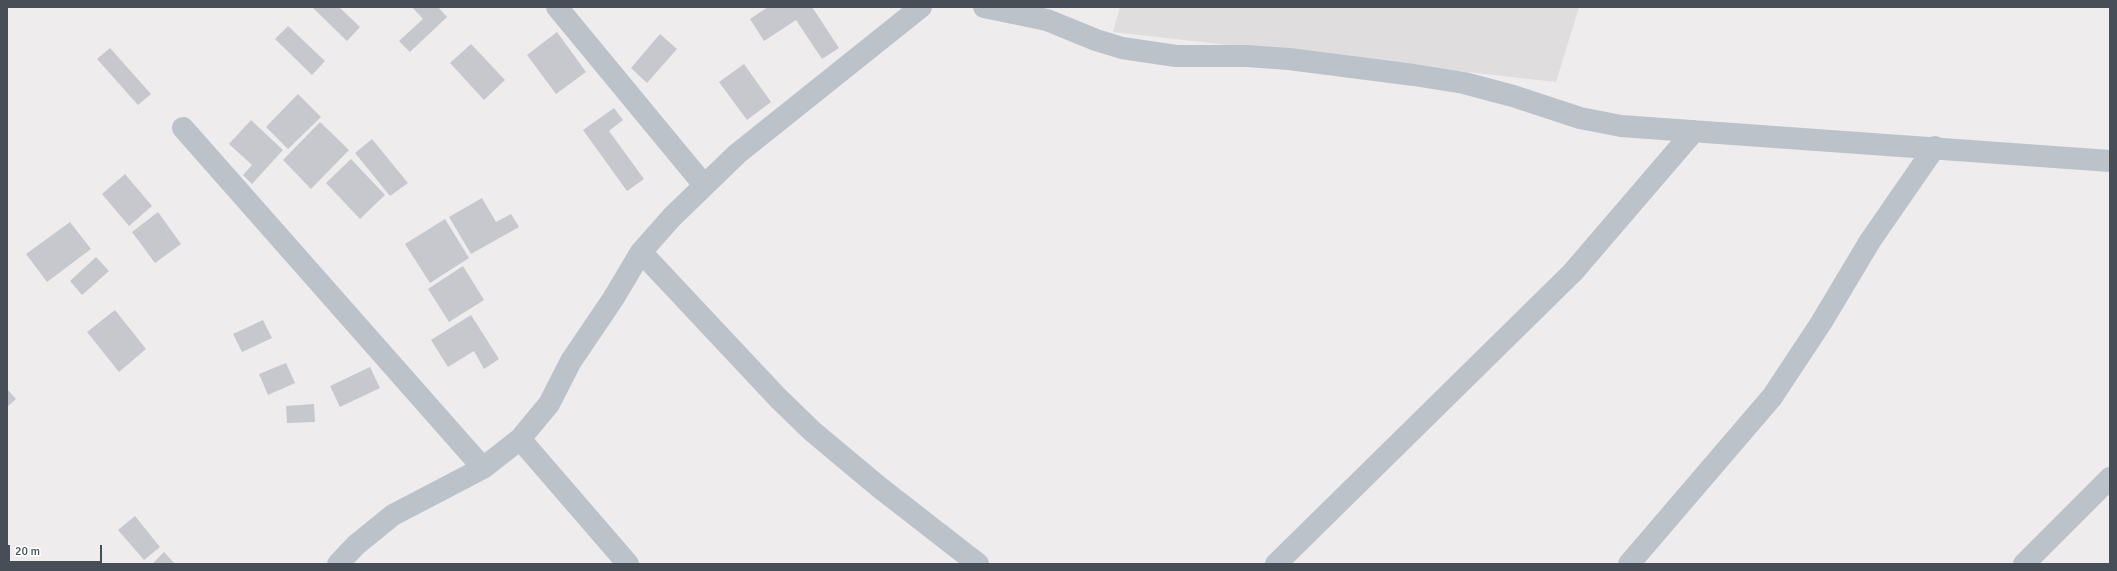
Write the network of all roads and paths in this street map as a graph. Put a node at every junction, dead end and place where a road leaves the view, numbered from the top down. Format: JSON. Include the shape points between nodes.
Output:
{"nodes":[{"id":1,"x":557,"y":7,"type":"edge"},
{"id":2,"x":921,"y":7,"type":"edge"},
{"id":3,"x":984,"y":7,"type":"edge"},
{"id":4,"x":182,"y":128,"type":"dead end"},
{"id":5,"x":1694,"y":131,"type":"junction"},
{"id":6,"x":1935,"y":148,"type":"junction"},
{"id":7,"x":2110,"y":161,"type":"edge"},
{"id":8,"x":704,"y":185,"type":"junction"},
{"id":9,"x":641,"y":252,"type":"junction"},
{"id":10,"x":520,"y":439,"type":"junction"},
{"id":11,"x":483,"y":468,"type":"junction"},
{"id":12,"x":2110,"y":478,"type":"edge"},
{"id":13,"x":338,"y":564,"type":"edge"},
{"id":14,"x":628,"y":564,"type":"edge"},
{"id":15,"x":978,"y":564,"type":"edge"},
{"id":16,"x":1276,"y":564,"type":"edge"},
{"id":17,"x":1629,"y":564,"type":"edge"},
{"id":18,"x":2024,"y":564,"type":"edge"}],
"edges":[{"from":1,"to":8,"type":"street"},
{"from":2,"to":8,"type":"street","via":[[736,154]]},
{"from":3,"to":5,"type":"street","via":[[1047,20],[1096,40],[1149,53],[1176,56],[1246,56],[1370,68],[1464,83],[1602,123]]},
{"from":4,"to":11,"type":"street"},
{"from":5,"to":6,"type":"street"},
{"from":5,"to":16,"type":"street","via":[[1573,272]]},
{"from":6,"to":7,"type":"street"},
{"from":6,"to":17,"type":"street","via":[[1870,241],[1821,323],[1772,397]]},
{"from":8,"to":9,"type":"street"},
{"from":9,"to":10,"type":"street","via":[[571,361],[549,404]]},
{"from":9,"to":15,"type":"street","via":[[812,431],[872,482]]},
{"from":10,"to":11,"type":"street"},
{"from":10,"to":14,"type":"street"},
{"from":11,"to":13,"type":"street","via":[[393,515],[356,545]]},
{"from":12,"to":18,"type":"street"}]}
